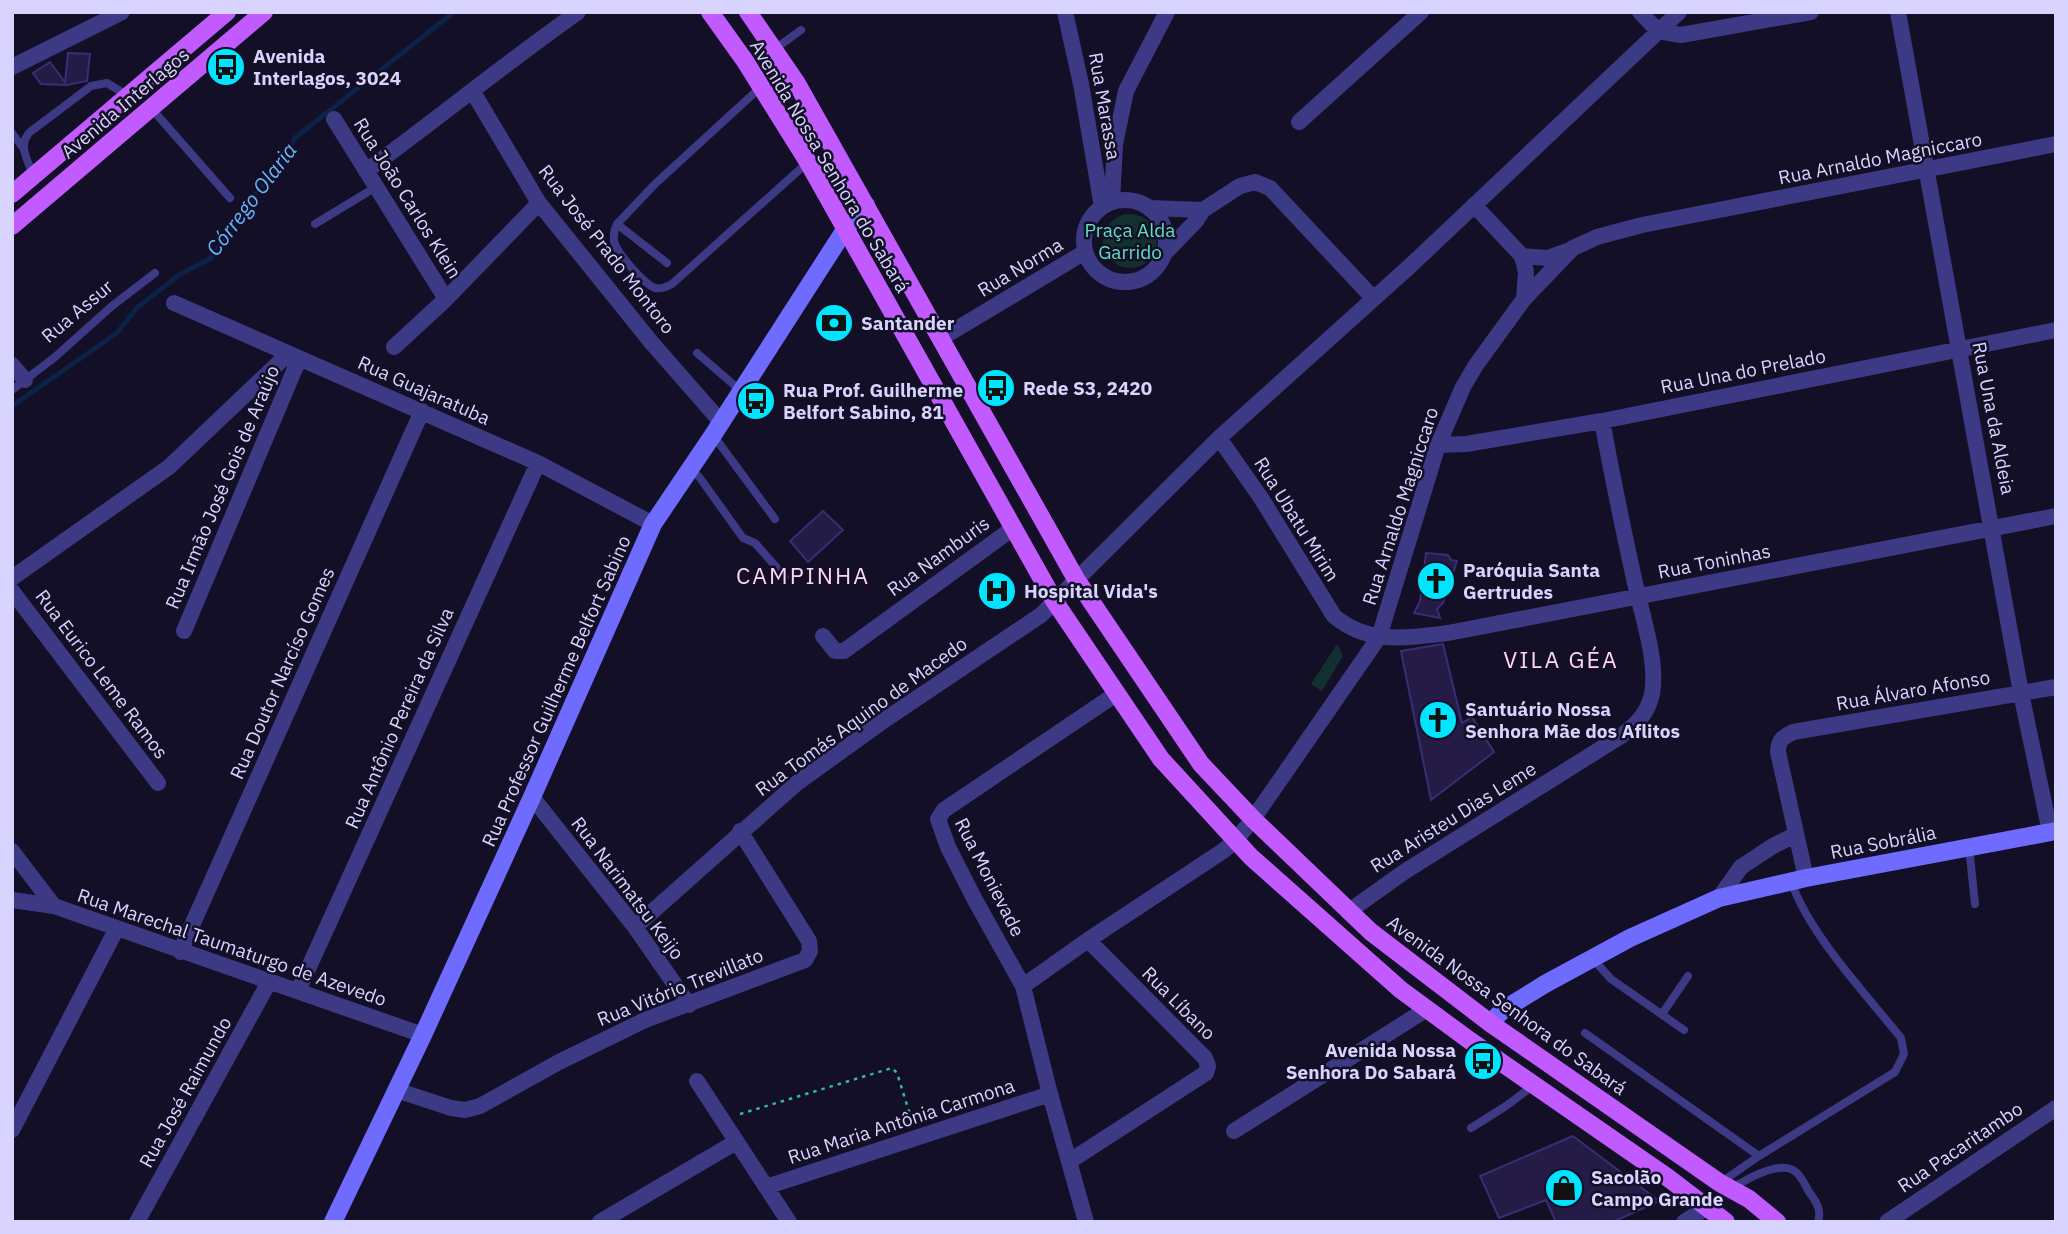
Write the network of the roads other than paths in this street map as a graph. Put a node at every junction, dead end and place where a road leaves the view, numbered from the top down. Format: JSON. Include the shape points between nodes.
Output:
{"nodes":[{"id":1,"x":122,"y":12,"type":"edge"},
{"id":2,"x":227,"y":12,"type":"edge"},
{"id":3,"x":264,"y":12,"type":"edge"},
{"id":4,"x":578,"y":12,"type":"edge"},
{"id":5,"x":710,"y":12,"type":"edge"},
{"id":6,"x":748,"y":12,"type":"edge"},
{"id":7,"x":1065,"y":12,"type":"edge"},
{"id":8,"x":1167,"y":12,"type":"edge"},
{"id":9,"x":1421,"y":12,"type":"edge"},
{"id":10,"x":1640,"y":12,"type":"edge"},
{"id":11,"x":1679,"y":12,"type":"edge"},
{"id":12,"x":1898,"y":12,"type":"edge"},
{"id":13,"x":1805,"y":13,"type":"edge"},
{"id":14,"x":801,"y":30,"type":"dead end"},
{"id":15,"x":1658,"y":31,"type":"junction"},
{"id":16,"x":775,"y":49,"type":"junction"},
{"id":17,"x":12,"y":67,"type":"edge"},
{"id":18,"x":762,"y":86,"type":"junction"},
{"id":19,"x":473,"y":92,"type":"junction"},
{"id":20,"x":128,"y":96,"type":"junction"},
{"id":21,"x":151,"y":108,"type":"junction"},
{"id":22,"x":334,"y":119,"type":"dead end"},
{"id":23,"x":1299,"y":122,"type":"dead end"},
{"id":24,"x":12,"y":133,"type":"edge"},
{"id":25,"x":2056,"y":144,"type":"edge"},
{"id":26,"x":23,"y":148,"type":"junction"},
{"id":27,"x":808,"y":162,"type":"junction"},
{"id":28,"x":1928,"y":170,"type":"junction"},
{"id":29,"x":366,"y":171,"type":"junction"},
{"id":30,"x":33,"y":176,"type":"junction"},
{"id":31,"x":376,"y":187,"type":"junction"},
{"id":32,"x":12,"y":194,"type":"edge"},
{"id":33,"x":230,"y":198,"type":"dead end"},
{"id":34,"x":540,"y":203,"type":"junction"},
{"id":35,"x":1107,"y":204,"type":"junction"},
{"id":36,"x":866,"y":205,"type":"junction"},
{"id":37,"x":1474,"y":205,"type":"junction"},
{"id":38,"x":1150,"y":208,"type":"junction"},
{"id":39,"x":1203,"y":210,"type":"junction"},
{"id":40,"x":315,"y":224,"type":"dead end"},
{"id":41,"x":617,"y":224,"type":"junction"},
{"id":42,"x":12,"y":226,"type":"edge"},
{"id":43,"x":846,"y":228,"type":"junction"},
{"id":44,"x":1573,"y":248,"type":"junction"},
{"id":45,"x":1085,"y":252,"type":"junction"},
{"id":46,"x":1165,"y":253,"type":"junction"},
{"id":47,"x":1522,"y":256,"type":"junction"},
{"id":48,"x":667,"y":263,"type":"dead end"},
{"id":49,"x":155,"y":273,"type":"dead end"},
{"id":50,"x":1373,"y":298,"type":"junction"},
{"id":51,"x":446,"y":299,"type":"junction"},
{"id":52,"x":1524,"y":299,"type":"junction"},
{"id":53,"x":174,"y":303,"type":"dead end"},
{"id":54,"x":2056,"y":330,"type":"edge"},
{"id":55,"x":940,"y":339,"type":"junction"},
{"id":56,"x":394,"y":347,"type":"dead end"},
{"id":57,"x":1959,"y":349,"type":"junction"},
{"id":58,"x":698,"y":353,"type":"dead end"},
{"id":59,"x":294,"y":356,"type":"junction"},
{"id":60,"x":12,"y":365,"type":"edge"},
{"id":61,"x":19,"y":385,"type":"edge"},
{"id":62,"x":741,"y":391,"type":"junction"},
{"id":63,"x":422,"y":411,"type":"junction"},
{"id":64,"x":1602,"y":421,"type":"junction"},
{"id":65,"x":717,"y":428,"type":"junction"},
{"id":66,"x":1219,"y":438,"type":"junction"},
{"id":67,"x":1438,"y":445,"type":"junction"},
{"id":68,"x":538,"y":463,"type":"junction"},
{"id":69,"x":690,"y":468,"type":"junction"},
{"id":70,"x":2056,"y":516,"type":"edge"},
{"id":71,"x":775,"y":519,"type":"dead end"},
{"id":72,"x":653,"y":524,"type":"junction"},
{"id":73,"x":1012,"y":528,"type":"junction"},
{"id":74,"x":1993,"y":528,"type":"junction"},
{"id":75,"x":785,"y":577,"type":"dead end"},
{"id":76,"x":12,"y":578,"type":"edge"},
{"id":77,"x":1076,"y":579,"type":"junction"},
{"id":78,"x":12,"y":591,"type":"edge"},
{"id":79,"x":1638,"y":597,"type":"junction"},
{"id":80,"x":1055,"y":601,"type":"junction"},
{"id":81,"x":184,"y":631,"type":"dead end"},
{"id":82,"x":822,"y":636,"type":"dead end"},
{"id":83,"x":1379,"y":637,"type":"junction"},
{"id":84,"x":2056,"y":687,"type":"edge"},
{"id":85,"x":2021,"y":693,"type":"junction"},
{"id":86,"x":1116,"y":694,"type":"junction"},
{"id":87,"x":158,"y":783,"type":"dead end"},
{"id":88,"x":532,"y":797,"type":"junction"},
{"id":89,"x":1253,"y":819,"type":"junction"},
{"id":90,"x":740,"y":831,"type":"junction"},
{"id":91,"x":2053,"y":831,"type":"edge"},
{"id":92,"x":1796,"y":835,"type":"junction"},
{"id":93,"x":1235,"y":841,"type":"junction"},
{"id":94,"x":1969,"y":847,"type":"junction"},
{"id":95,"x":12,"y":851,"type":"edge"},
{"id":96,"x":1799,"y":880,"type":"junction"},
{"id":97,"x":1719,"y":898,"type":"junction"},
{"id":98,"x":12,"y":900,"type":"edge"},
{"id":99,"x":1975,"y":904,"type":"dead end"},
{"id":100,"x":54,"y":906,"type":"junction"},
{"id":101,"x":1348,"y":912,"type":"junction"},
{"id":102,"x":635,"y":927,"type":"junction"},
{"id":103,"x":116,"y":930,"type":"junction"},
{"id":104,"x":1088,"y":940,"type":"junction"},
{"id":105,"x":180,"y":952,"type":"junction"},
{"id":106,"x":1592,"y":958,"type":"junction"},
{"id":107,"x":1688,"y":976,"type":"dead end"},
{"id":108,"x":270,"y":982,"type":"junction"},
{"id":109,"x":1023,"y":986,"type":"junction"},
{"id":110,"x":298,"y":991,"type":"junction"},
{"id":111,"x":689,"y":1004,"type":"junction"},
{"id":112,"x":1426,"y":1009,"type":"junction"},
{"id":113,"x":1662,"y":1014,"type":"junction"},
{"id":114,"x":1490,"y":1023,"type":"junction"},
{"id":115,"x":1684,"y":1030,"type":"dead end"},
{"id":116,"x":1585,"y":1032,"type":"dead end"},
{"id":117,"x":423,"y":1035,"type":"junction"},
{"id":118,"x":697,"y":1081,"type":"dead end"},
{"id":119,"x":1534,"y":1085,"type":"junction"},
{"id":120,"x":396,"y":1090,"type":"junction"},
{"id":121,"x":1050,"y":1094,"type":"junction"},
{"id":122,"x":2056,"y":1108,"type":"edge"},
{"id":123,"x":1471,"y":1128,"type":"dead end"},
{"id":124,"x":12,"y":1130,"type":"edge"},
{"id":125,"x":1234,"y":1131,"type":"dead end"},
{"id":126,"x":736,"y":1142,"type":"junction"},
{"id":127,"x":1759,"y":1156,"type":"junction"},
{"id":128,"x":1070,"y":1161,"type":"junction"},
{"id":129,"x":1725,"y":1186,"type":"junction"},
{"id":130,"x":766,"y":1187,"type":"junction"},
{"id":131,"x":1749,"y":1199,"type":"junction"},
{"id":132,"x":1713,"y":1215,"type":"edge"},
{"id":133,"x":1688,"y":1221,"type":"edge"},
{"id":134,"x":137,"y":1222,"type":"edge"},
{"id":135,"x":333,"y":1222,"type":"edge"},
{"id":136,"x":600,"y":1222,"type":"edge"},
{"id":137,"x":789,"y":1222,"type":"edge"},
{"id":138,"x":1086,"y":1222,"type":"edge"},
{"id":139,"x":1777,"y":1222,"type":"edge"},
{"id":140,"x":1818,"y":1222,"type":"edge"},
{"id":141,"x":1887,"y":1222,"type":"edge"}],
"edges":[{"from":1,"to":17,"type":"street"},
{"from":2,"to":20,"type":"main road","name":"Avenida Interlagos"},
{"from":3,"to":21,"type":"main road","name":"Avenida Interlagos"},
{"from":4,"to":19,"type":"street"},
{"from":5,"to":18,"type":"main road","name":"Avenida Nossa Senhora do Sabará"},
{"from":6,"to":16,"type":"main road","name":"Avenida Nossa Senhora do Sabará"},
{"from":7,"to":35,"type":"street","name":"Rua Marassa"},
{"from":8,"to":35,"type":"street","via":[[1126,91]]},
{"from":9,"to":23,"type":"street"},
{"from":10,"to":15,"type":"street"},
{"from":11,"to":15,"type":"street","name":"Rua Tomás Aquino de Macedo"},
{"from":12,"to":28,"type":"street","name":"Rua Una da Aldeia"},
{"from":13,"to":15,"type":"street","via":[[1697,34]]},
{"from":14,"to":16,"type":"lane"},
{"from":15,"to":37,"type":"street","name":"Rua Tomás Aquino de Macedo"},
{"from":16,"to":36,"type":"main road","name":"Avenida Nossa Senhora do Sabará"},
{"from":18,"to":27,"type":"main road","name":"Avenida Nossa Senhora do Sabará"},
{"from":18,"to":41,"type":"lane"},
{"from":19,"to":29,"type":"street"},
{"from":19,"to":34,"type":"street","name":"Rua José Prado Montoro"},
{"from":20,"to":26,"type":"lane","via":[[107,82],[91,86],[30,132]]},
{"from":20,"to":30,"type":"main road","name":"Avenida Interlagos"},
{"from":21,"to":33,"type":"lane"},
{"from":21,"to":42,"type":"main road","name":"Avenida Interlagos"},
{"from":22,"to":29,"type":"street","name":"Rua João Carlos Klein"},
{"from":24,"to":26,"type":"lane"},
{"from":25,"to":28,"type":"street","name":"Rua Arnaldo Magniccaro"},
{"from":26,"to":30,"type":"lane"},
{"from":27,"to":41,"type":"lane","via":[[665,288],[651,286],[619,253],[613,238]]},
{"from":27,"to":43,"type":"main road","name":"Avenida Nossa Senhora do Sabará"},
{"from":28,"to":44,"type":"street","name":"Rua Arnaldo Magniccaro","via":[[1642,225]]},
{"from":28,"to":57,"type":"street","name":"Rua Una da Aldeia"},
{"from":29,"to":31,"type":"street","name":"Rua João Carlos Klein"},
{"from":30,"to":32,"type":"main road","name":"Avenida Interlagos"},
{"from":31,"to":40,"type":"lane"},
{"from":31,"to":51,"type":"street","name":"Rua João Carlos Klein"},
{"from":34,"to":51,"type":"street"},
{"from":34,"to":65,"type":"street","name":"Rua José Prado Montoro"},
{"from":35,"to":38,"type":"street","via":[[1132,201]]},
{"from":35,"to":45,"type":"street","via":[[1087,225]]},
{"from":36,"to":43,"type":"street","name":"Rua Professor Guilherme Belfort Sabino"},
{"from":36,"to":55,"type":"main road","name":"Avenida Nossa Senhora do Sabará"},
{"from":37,"to":47,"type":"street"},
{"from":37,"to":50,"type":"street","name":"Rua Tomás Aquino de Macedo"},
{"from":38,"to":39,"type":"street"},
{"from":38,"to":46,"type":"street","via":[[1166,233]]},
{"from":39,"to":46,"type":"street"},
{"from":39,"to":50,"type":"street","via":[[1240,186],[1255,182],[1270,188]]},
{"from":41,"to":48,"type":"lane"},
{"from":43,"to":62,"type":"street","name":"Rua Professor Guilherme Belfort Sabino"},
{"from":43,"to":73,"type":"main road","name":"Avenida Nossa Senhora do Sabará"},
{"from":44,"to":47,"type":"street","via":[[1548,258]]},
{"from":44,"to":52,"type":"street","name":"Rua Arnaldo Magniccaro"},
{"from":45,"to":46,"type":"street","via":[[1095,269],[1119,282],[1146,277]]},
{"from":45,"to":55,"type":"street","name":"Rua Norma"},
{"from":47,"to":52,"type":"street"},
{"from":49,"to":61,"type":"lane","name":"Rua Assur"},
{"from":50,"to":66,"type":"street","name":"Rua Tomás Aquino de Macedo"},
{"from":51,"to":56,"type":"street"},
{"from":52,"to":67,"type":"street","name":"Rua Arnaldo Magniccaro","via":[[1463,387]]},
{"from":53,"to":59,"type":"street","name":"Rua Guajaratuba"},
{"from":54,"to":57,"type":"street","name":"Rua Una do Prelado"},
{"from":55,"to":77,"type":"main road","name":"Avenida Nossa Senhora do Sabará"},
{"from":57,"to":64,"type":"street","name":"Rua Una do Prelado"},
{"from":57,"to":74,"type":"street","name":"Rua Una da Aldeia"},
{"from":58,"to":62,"type":"lane"},
{"from":59,"to":63,"type":"street","name":"Rua Guajaratuba"},
{"from":59,"to":76,"type":"street","via":[[169,467]]},
{"from":59,"to":81,"type":"street","name":"Rua Irmão José Gois de Araújo"},
{"from":60,"to":61,"type":"street","name":"Rua Assur"},
{"from":62,"to":65,"type":"street","name":"Rua Professor Guilherme Belfort Sabino"},
{"from":63,"to":68,"type":"street","name":"Rua Guajaratuba"},
{"from":63,"to":105,"type":"street","name":"Rua Doutor Narcíso Gomes"},
{"from":64,"to":67,"type":"street","name":"Rua Una do Prelado"},
{"from":64,"to":79,"type":"street","name":"Rua Aristeu Dias Leme"},
{"from":65,"to":69,"type":"street","name":"Rua Professor Guilherme Belfort Sabino"},
{"from":65,"to":71,"type":"lane"},
{"from":66,"to":77,"type":"street","name":"Rua Tomás Aquino de Macedo"},
{"from":66,"to":83,"type":"street","name":"Rua Ubatu Mirim","via":[[1335,617],[1347,628]]},
{"from":67,"to":83,"type":"street","name":"Rua Arnaldo Magniccaro"},
{"from":68,"to":72,"type":"street","name":"Rua Guajaratuba"},
{"from":68,"to":110,"type":"street","name":"Rua Antônio Pereira da Silva"},
{"from":69,"to":72,"type":"street","name":"Rua Professor Guilherme Belfort Sabino"},
{"from":69,"to":75,"type":"lane","via":[[743,538],[755,542]]},
{"from":70,"to":74,"type":"street","name":"Rua Toninhas"},
{"from":72,"to":88,"type":"street","name":"Rua Professor Guilherme Belfort Sabino"},
{"from":73,"to":80,"type":"main road","name":"Avenida Nossa Senhora do Sabará"},
{"from":73,"to":82,"type":"street","name":"Rua Namburis","via":[[844,651],[835,651]]},
{"from":74,"to":79,"type":"street","name":"Rua Toninhas"},
{"from":74,"to":85,"type":"street","name":"Rua Una da Aldeia"},
{"from":77,"to":80,"type":"street","name":"Rua Tomás Aquino de Macedo"},
{"from":77,"to":89,"type":"main road","name":"Avenida Nossa Senhora do Sabará","via":[[1201,764]]},
{"from":78,"to":87,"type":"street","name":"Rua Eurico Leme Ramos"},
{"from":79,"to":83,"type":"street","name":"Rua Toninhas","via":[[1448,634]]},
{"from":79,"to":101,"type":"street","name":"Rua Aristeu Dias Leme","via":[[1653,680],[1650,702],[1637,723]]},
{"from":80,"to":86,"type":"main road","name":"Avenida Nossa Senhora do Sabará"},
{"from":80,"to":90,"type":"street","name":"Rua Tomás Aquino de Macedo","via":[[797,783]]},
{"from":83,"to":89,"type":"street","name":"Rua Arnaldo Magniccaro"},
{"from":84,"to":85,"type":"street","name":"Rua Álvaro Afonso"},
{"from":85,"to":91,"type":"street","name":"Rua Una da Aldeia"},
{"from":85,"to":92,"type":"street","name":"Rua Álvaro Afonso","via":[[1793,732],[1780,740],[1778,752]]},
{"from":86,"to":93,"type":"main road","name":"Avenida Nossa Senhora do Sabará","via":[[1161,759]]},
{"from":86,"to":109,"type":"street","name":"Rua Monievade","via":[[944,810],[938,819],[948,847]]},
{"from":88,"to":102,"type":"street","name":"Rua Narimatsu Keijo"},
{"from":88,"to":117,"type":"street","name":"Rua Professor Guilherme Belfort Sabino"},
{"from":89,"to":93,"type":"street","name":"Rua Arnaldo Magniccaro"},
{"from":89,"to":101,"type":"main road","name":"Avenida Nossa Senhora do Sabará"},
{"from":90,"to":102,"type":"street","name":"Rua Tomás Aquino de Macedo"},
{"from":90,"to":111,"type":"street","name":"Rua Vitório Trevillato","via":[[810,951],[805,961]]},
{"from":91,"to":94,"type":"street","name":"Rua Sobrália"},
{"from":92,"to":96,"type":"street"},
{"from":92,"to":97,"type":"street","via":[[1741,867]]},
{"from":93,"to":104,"type":"street","name":"Rua Arnaldo Magniccaro"},
{"from":93,"to":112,"type":"main road","name":"Avenida Nossa Senhora do Sabará"},
{"from":94,"to":96,"type":"street","name":"Rua Sobrália"},
{"from":94,"to":99,"type":"lane"},
{"from":95,"to":100,"type":"street","name":"Rua Marechal Taumaturgo de Azevedo"},
{"from":96,"to":97,"type":"street","name":"Rua Sobrália"},
{"from":96,"to":127,"type":"lane","via":[[1797,898],[1901,1038],[1904,1054],[1895,1072]]},
{"from":97,"to":106,"type":"street","name":"Rua Sobrália"},
{"from":98,"to":100,"type":"street"},
{"from":100,"to":103,"type":"street","name":"Rua Marechal Taumaturgo de Azevedo"},
{"from":101,"to":114,"type":"main road","name":"Avenida Nossa Senhora do Sabará"},
{"from":102,"to":111,"type":"street","name":"Rua Narimatsu Keijo"},
{"from":103,"to":105,"type":"street","name":"Rua Marechal Taumaturgo de Azevedo"},
{"from":103,"to":124,"type":"street"},
{"from":104,"to":109,"type":"street","name":"Rua Arnaldo Magniccaro"},
{"from":104,"to":128,"type":"street","name":"Rua Líbano","via":[[1208,1066],[1206,1073]]},
{"from":105,"to":108,"type":"street","name":"Rua Marechal Taumaturgo de Azevedo"},
{"from":106,"to":113,"type":"lane","via":[[1611,979]]},
{"from":106,"to":114,"type":"street","name":"Rua Sobrália","via":[[1513,1003]]},
{"from":107,"to":113,"type":"lane"},
{"from":108,"to":110,"type":"street","name":"Rua Marechal Taumaturgo de Azevedo"},
{"from":108,"to":134,"type":"street","name":"Rua José Raimundo"},
{"from":109,"to":121,"type":"street","name":"Rua Monievade"},
{"from":110,"to":117,"type":"street","name":"Rua Marechal Taumaturgo de Azevedo"},
{"from":111,"to":120,"type":"street","name":"Rua Vitório Trevillato","via":[[606,1038],[480,1106],[451,1108]]},
{"from":112,"to":119,"type":"main road","name":"Avenida Nossa Senhora do Sabará"},
{"from":112,"to":125,"type":"street"},
{"from":113,"to":115,"type":"lane"},
{"from":114,"to":129,"type":"main road","name":"Avenida Nossa Senhora do Sabará"},
{"from":116,"to":127,"type":"lane"},
{"from":117,"to":120,"type":"street","name":"Rua Professor Guilherme Belfort Sabino"},
{"from":118,"to":126,"type":"street"},
{"from":119,"to":123,"type":"lane"},
{"from":119,"to":132,"type":"main road","name":"Avenida Nossa Senhora do Sabará"},
{"from":120,"to":135,"type":"street","name":"Rua Professor Guilherme Belfort Sabino"},
{"from":121,"to":128,"type":"street","name":"Rua Monievade"},
{"from":121,"to":130,"type":"street","name":"Rua Maria Antônia Carmona"},
{"from":122,"to":141,"type":"street","name":"Rua Pacaritambo"},
{"from":126,"to":130,"type":"street"},
{"from":126,"to":136,"type":"street"},
{"from":127,"to":129,"type":"lane"},
{"from":128,"to":138,"type":"street","name":"Rua Monievade"},
{"from":129,"to":131,"type":"main road","name":"Avenida Nossa Senhora do Sabará"},
{"from":129,"to":140,"type":"lane","via":[[1786,1167],[1796,1171],[1816,1202]]},
{"from":130,"to":137,"type":"street"},
{"from":131,"to":132,"type":"main road","via":[[1730,1197]]},
{"from":131,"to":139,"type":"main road","name":"Avenida Nossa Senhora do Sabará"},
{"from":132,"to":133,"type":"street"}]}
